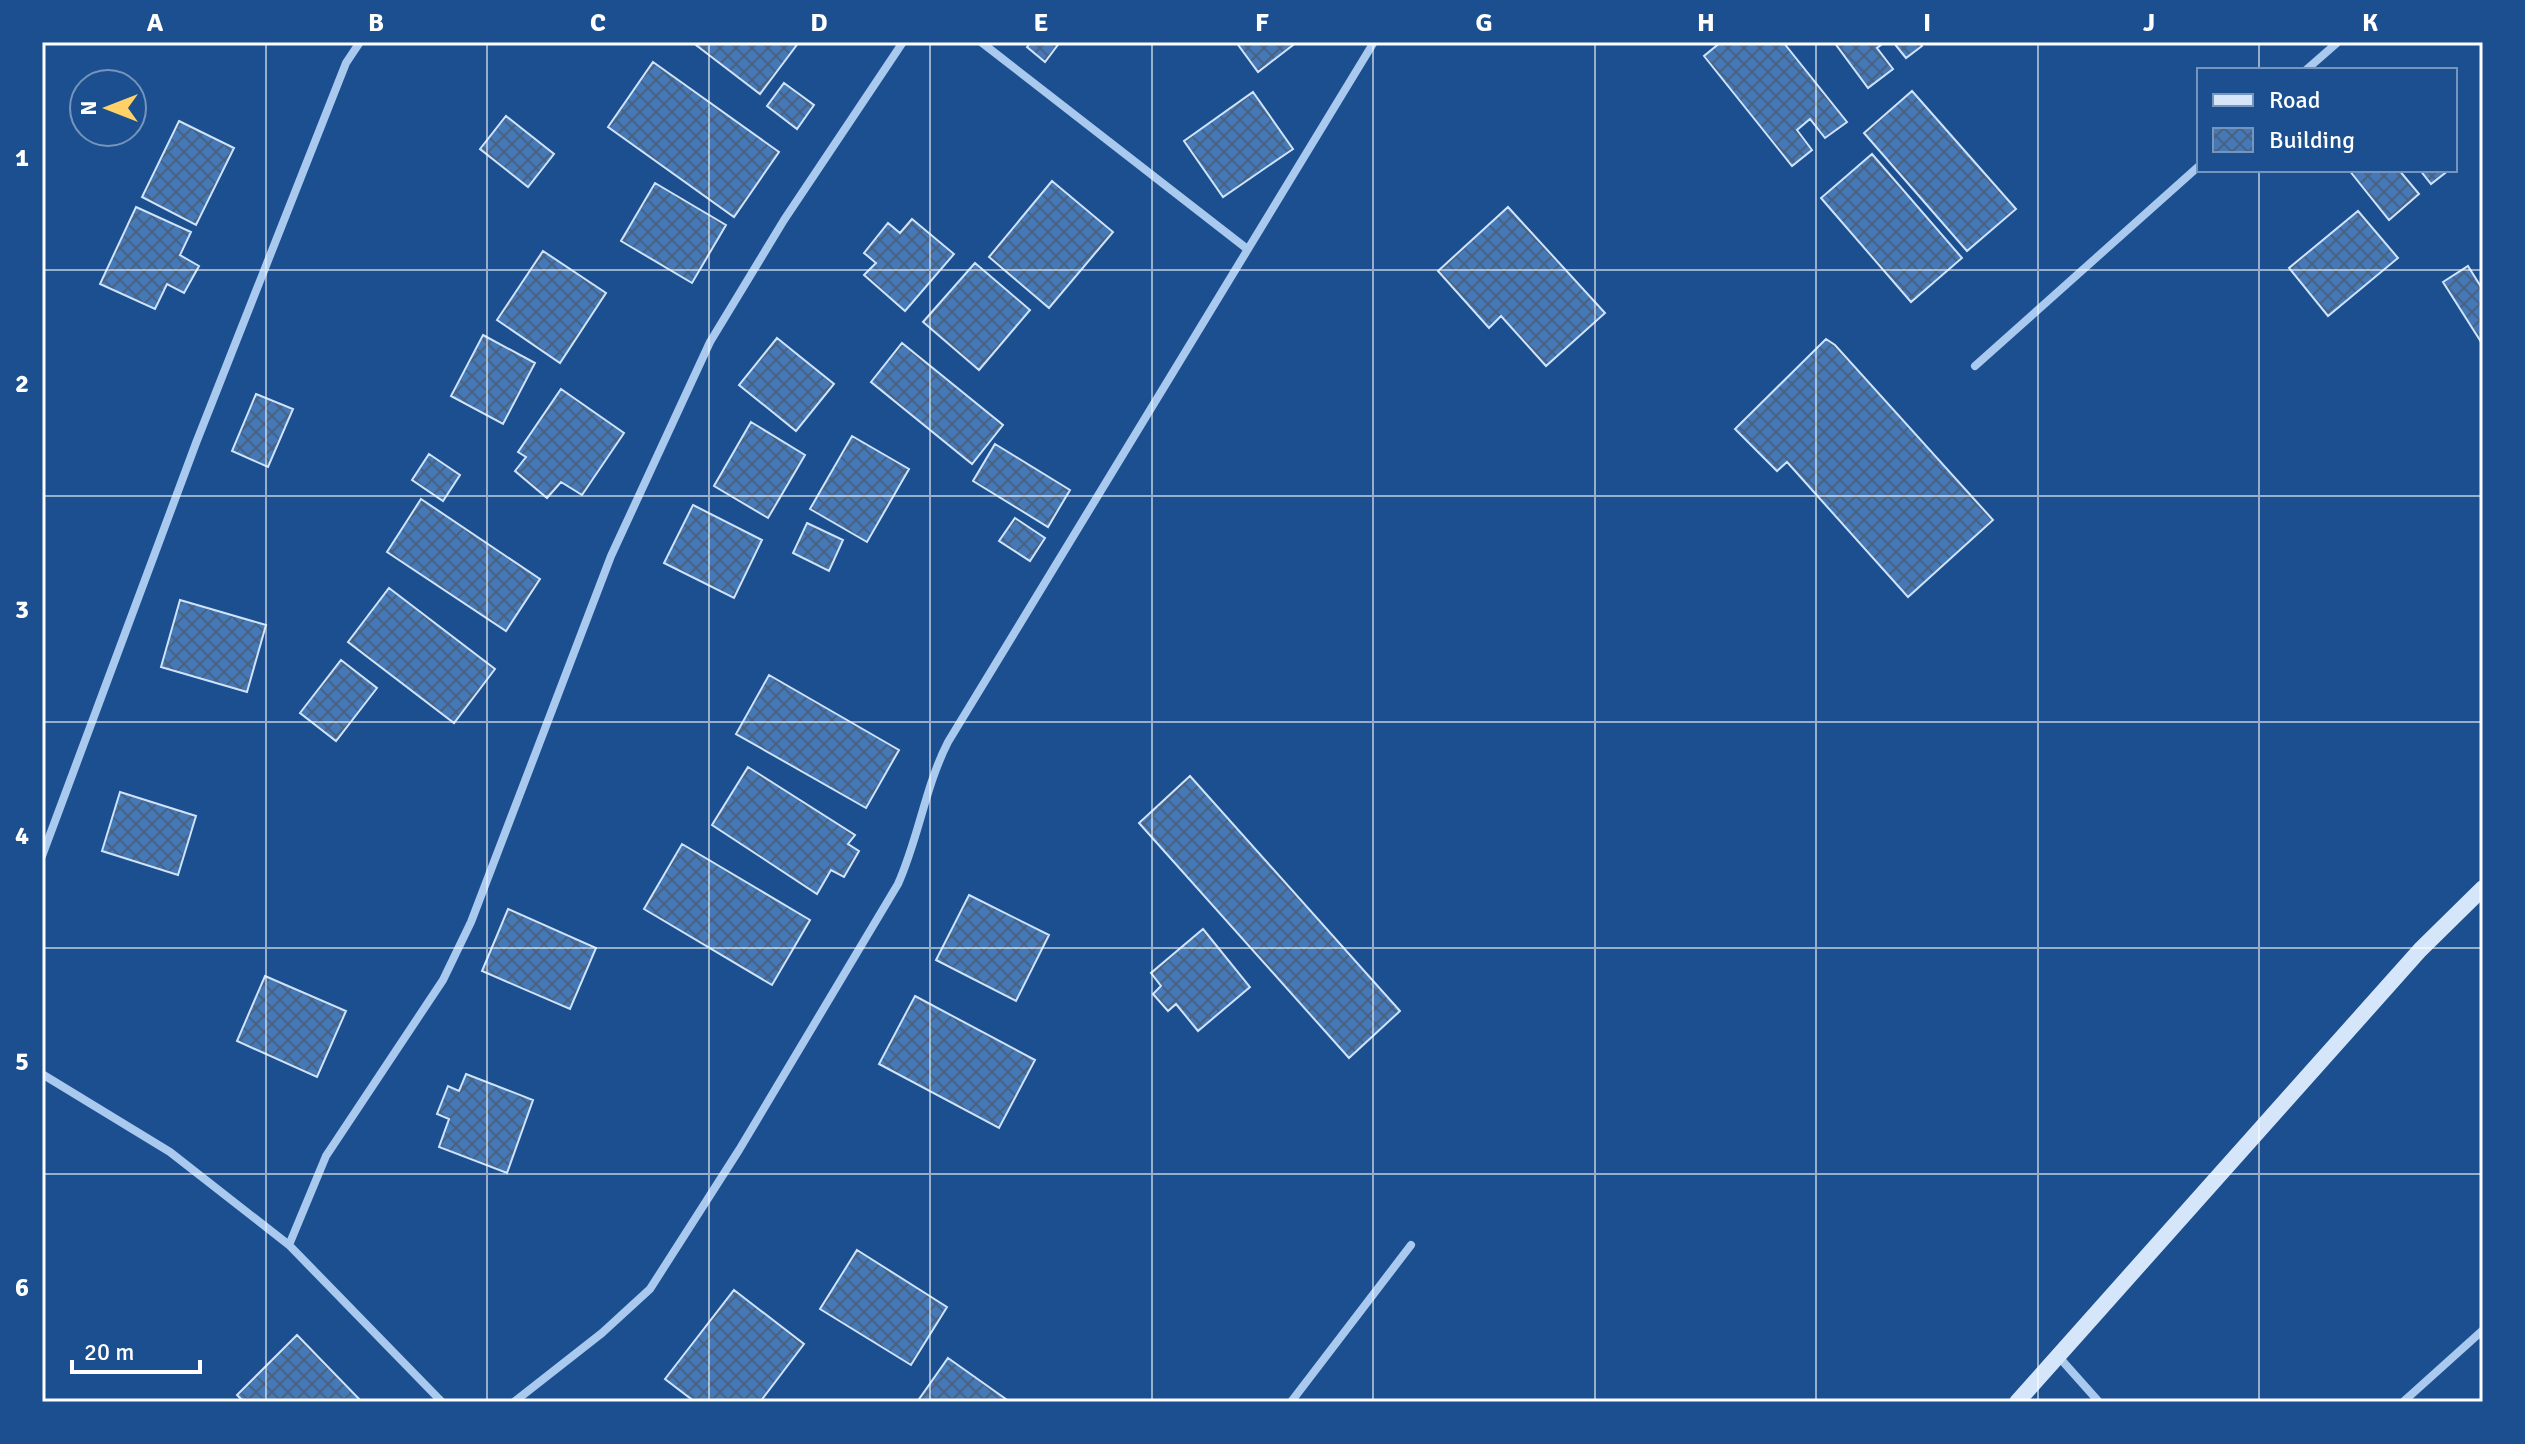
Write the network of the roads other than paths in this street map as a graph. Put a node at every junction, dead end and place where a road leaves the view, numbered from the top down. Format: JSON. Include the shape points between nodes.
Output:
{"nodes":[{"id":1,"x":360,"y":42,"type":"edge"},
{"id":2,"x":903,"y":42,"type":"edge"},
{"id":3,"x":981,"y":42,"type":"edge"},
{"id":4,"x":1374,"y":42,"type":"edge"},
{"id":5,"x":2338,"y":42,"type":"edge"},
{"id":6,"x":2308,"y":68,"type":"edge"},
{"id":7,"x":2197,"y":168,"type":"edge"},
{"id":8,"x":1246,"y":248,"type":"junction"},
{"id":9,"x":1975,"y":366,"type":"dead end"},
{"id":10,"x":42,"y":856,"type":"edge"},
{"id":11,"x":2483,"y":888,"type":"edge"},
{"id":12,"x":42,"y":1074,"type":"edge"},
{"id":13,"x":289,"y":1245,"type":"junction"},
{"id":14,"x":1411,"y":1245,"type":"dead end"},
{"id":15,"x":2483,"y":1330,"type":"edge"},
{"id":16,"x":2058,"y":1356,"type":"junction"},
{"id":17,"x":442,"y":1402,"type":"edge"},
{"id":18,"x":514,"y":1402,"type":"edge"},
{"id":19,"x":1291,"y":1402,"type":"edge"},
{"id":20,"x":2017,"y":1402,"type":"edge"},
{"id":21,"x":2099,"y":1402,"type":"edge"},
{"id":22,"x":2403,"y":1402,"type":"edge"}],
"edges":[{"from":1,"to":10,"type":"street","via":[[346,63],[196,443]]},
{"from":2,"to":13,"type":"street","via":[[710,342],[611,556],[471,922],[443,980],[326,1156]]},
{"from":3,"to":8,"type":"street"},
{"from":4,"to":8,"type":"street"},
{"from":5,"to":6,"type":"street"},
{"from":7,"to":9,"type":"street"},
{"from":8,"to":18,"type":"street","via":[[948,742],[898,884],[739,1150],[650,1289]]},
{"from":11,"to":16,"type":"street","via":[[2420,950]]},
{"from":12,"to":13,"type":"street","via":[[170,1152]]},
{"from":13,"to":17,"type":"street"},
{"from":14,"to":19,"type":"street"},
{"from":15,"to":22,"type":"street"},
{"from":16,"to":20,"type":"street"},
{"from":16,"to":21,"type":"street"}]}
